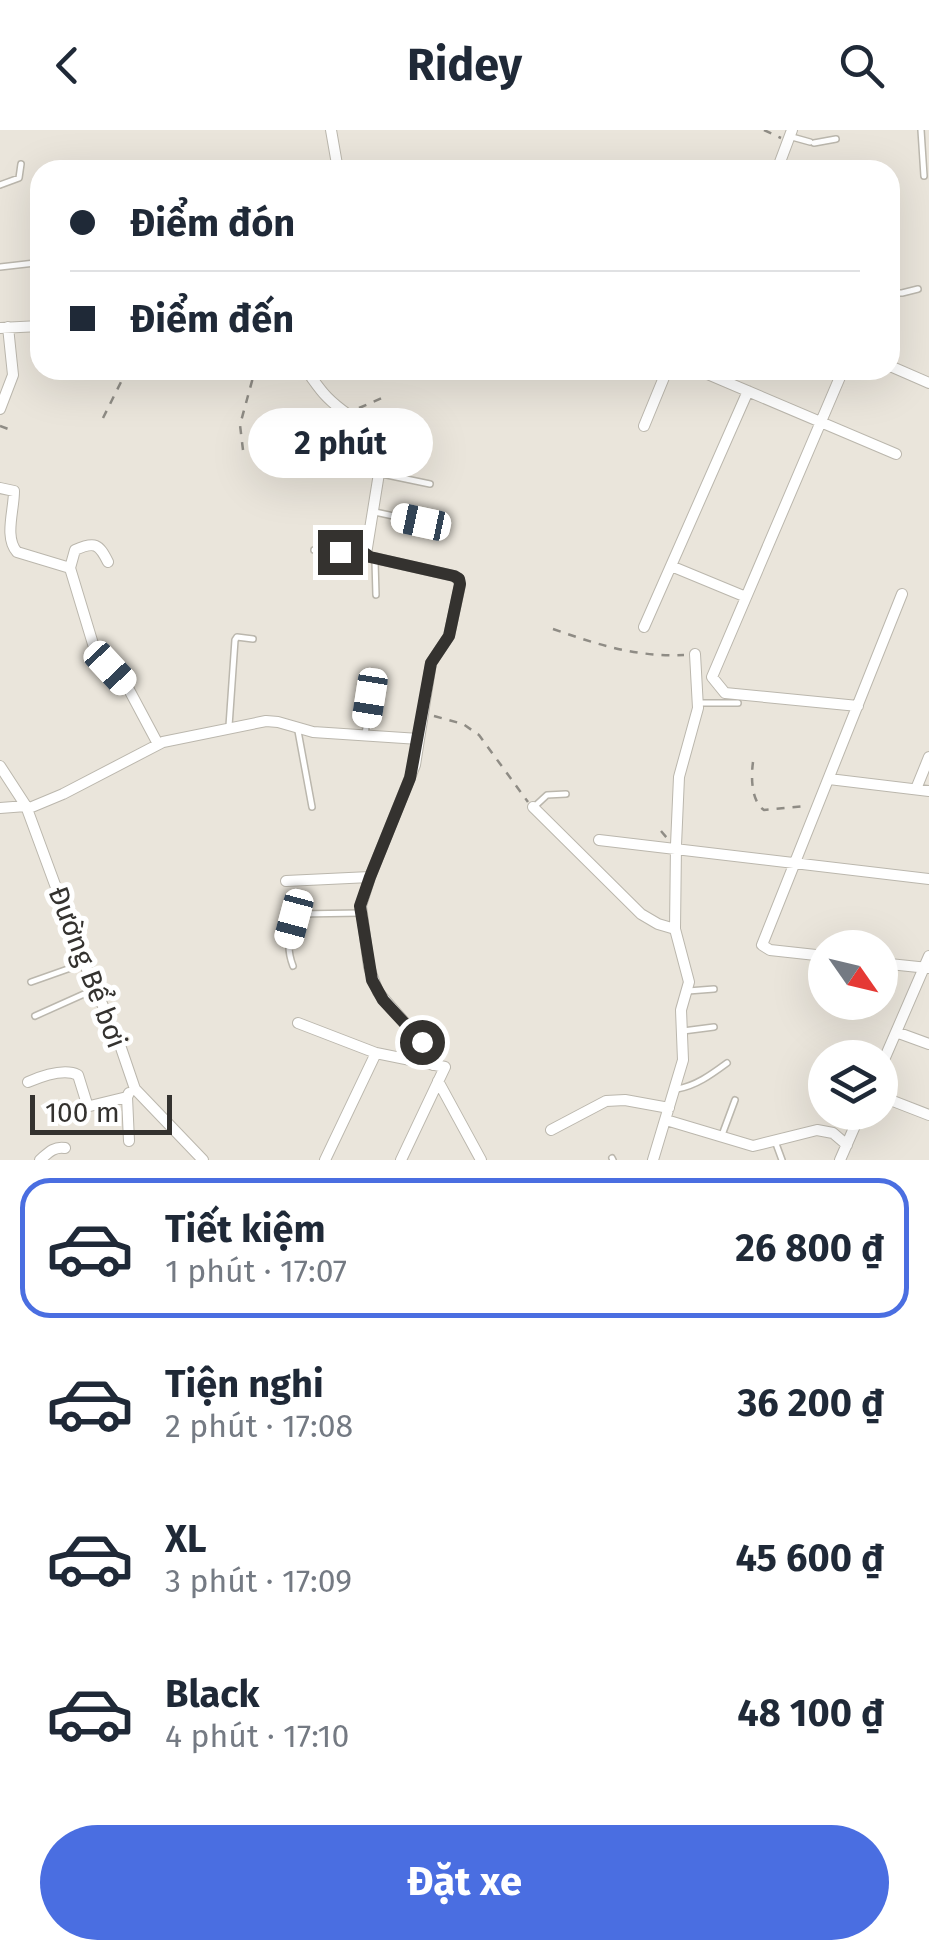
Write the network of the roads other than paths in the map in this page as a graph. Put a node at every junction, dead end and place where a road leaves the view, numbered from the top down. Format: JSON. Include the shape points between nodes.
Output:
{"nodes":[{"id":1,"x":331,"y":130,"type":"edge"},
{"id":2,"x":921,"y":130,"type":"edge"},
{"id":3,"x":790,"y":135,"type":"edge"},
{"id":4,"x":836,"y":139,"type":"dead end"},
{"id":5,"x":336,"y":160,"type":"edge"},
{"id":6,"x":781,"y":160,"type":"edge"},
{"id":7,"x":21,"y":164,"type":"dead end"},
{"id":8,"x":924,"y":176,"type":"dead end"},
{"id":9,"x":0,"y":185,"type":"edge"},
{"id":10,"x":30,"y":263,"type":"edge"},
{"id":11,"x":0,"y":267,"type":"edge"},
{"id":12,"x":918,"y":288,"type":"dead end"},
{"id":13,"x":900,"y":294,"type":"edge"},
{"id":14,"x":30,"y":326,"type":"edge"},
{"id":15,"x":4,"y":327,"type":"edge"},
{"id":16,"x":900,"y":370,"type":"edge"},
{"id":17,"x":314,"y":380,"type":"edge"},
{"id":18,"x":662,"y":380,"type":"edge"},
{"id":19,"x":722,"y":380,"type":"edge"},
{"id":20,"x":840,"y":380,"type":"edge"},
{"id":21,"x":929,"y":383,"type":"edge"},
{"id":22,"x":748,"y":391,"type":"junction"},
{"id":23,"x":0,"y":409,"type":"edge"},
{"id":24,"x":822,"y":422,"type":"junction"},
{"id":25,"x":644,"y":426,"type":"dead end"},
{"id":26,"x":896,"y":454,"type":"dead end"},
{"id":27,"x":379,"y":473,"type":"junction"},
{"id":28,"x":430,"y":484,"type":"dead end"},
{"id":29,"x":0,"y":488,"type":"edge"},
{"id":30,"x":372,"y":512,"type":"junction"},
{"id":31,"x":421,"y":522,"type":"dead end"},
{"id":32,"x":314,"y":550,"type":"dead end"},
{"id":33,"x":371,"y":556,"type":"junction"},
{"id":34,"x":108,"y":562,"type":"dead end"},
{"id":35,"x":671,"y":566,"type":"junction"},
{"id":36,"x":70,"y":568,"type":"junction"},
{"id":37,"x":902,"y":594,"type":"dead end"},
{"id":38,"x":376,"y":595,"type":"dead end"},
{"id":39,"x":746,"y":597,"type":"junction"},
{"id":40,"x":644,"y":627,"type":"dead end"},
{"id":41,"x":253,"y":639,"type":"dead end"},
{"id":42,"x":695,"y":654,"type":"road end"},
{"id":43,"x":715,"y":670,"type":"junction"},
{"id":44,"x":695,"y":672,"type":"junction"},
{"id":45,"x":370,"y":698,"type":"dead end"},
{"id":46,"x":698,"y":703,"type":"junction"},
{"id":47,"x":738,"y":704,"type":"dead end"},
{"id":48,"x":858,"y":706,"type":"junction"},
{"id":49,"x":229,"y":728,"type":"junction"},
{"id":50,"x":298,"y":728,"type":"junction"},
{"id":51,"x":365,"y":735,"type":"junction"},
{"id":52,"x":419,"y":738,"type":"junction"},
{"id":53,"x":158,"y":744,"type":"junction"},
{"id":54,"x":929,"y":757,"type":"edge"},
{"id":55,"x":0,"y":766,"type":"edge"},
{"id":56,"x":4,"y":778,"type":"edge"},
{"id":57,"x":828,"y":780,"type":"junction"},
{"id":58,"x":916,"y":789,"type":"junction"},
{"id":59,"x":929,"y":790,"type":"edge"},
{"id":60,"x":566,"y":794,"type":"dead end"},
{"id":61,"x":27,"y":807,"type":"junction"},
{"id":62,"x":312,"y":807,"type":"dead end"},
{"id":63,"x":534,"y":807,"type":"joint"},
{"id":64,"x":0,"y":808,"type":"edge"},
{"id":65,"x":600,"y":840,"type":"dead end"},
{"id":66,"x":676,"y":849,"type":"junction"},
{"id":67,"x":795,"y":864,"type":"junction"},
{"id":68,"x":370,"y":877,"type":"junction"},
{"id":69,"x":929,"y":878,"type":"edge"},
{"id":70,"x":286,"y":881,"type":"dead end"},
{"id":71,"x":361,"y":912,"type":"junction"},
{"id":72,"x":675,"y":929,"type":"junction"},
{"id":73,"x":808,"y":954,"type":"edge"},
{"id":74,"x":84,"y":963,"type":"junction"},
{"id":75,"x":898,"y":963,"type":"edge"},
{"id":76,"x":927,"y":964,"type":"edge"},
{"id":77,"x":294,"y":966,"type":"dead end"},
{"id":78,"x":30,"y":982,"type":"dead end"},
{"id":79,"x":96,"y":988,"type":"junction"},
{"id":80,"x":714,"y":989,"type":"dead end"},
{"id":81,"x":688,"y":992,"type":"junction"},
{"id":82,"x":35,"y":1016,"type":"dead end"},
{"id":83,"x":298,"y":1022,"type":"dead end"},
{"id":84,"x":714,"y":1026,"type":"dead end"},
{"id":85,"x":682,"y":1031,"type":"junction"},
{"id":86,"x":896,"y":1032,"type":"junction"},
{"id":87,"x":893,"y":1040,"type":"edge"},
{"id":88,"x":929,"y":1044,"type":"edge"},
{"id":89,"x":376,"y":1052,"type":"junction"},
{"id":90,"x":727,"y":1064,"type":"dead end"},
{"id":91,"x":433,"y":1065,"type":"junction"},
{"id":92,"x":438,"y":1081,"type":"junction"},
{"id":93,"x":28,"y":1082,"type":"dead end"},
{"id":94,"x":676,"y":1089,"type":"junction"},
{"id":95,"x":131,"y":1093,"type":"junction"},
{"id":96,"x":735,"y":1100,"type":"dead end"},
{"id":97,"x":898,"y":1103,"type":"edge"},
{"id":98,"x":670,"y":1108,"type":"junction"},
{"id":99,"x":929,"y":1115,"type":"edge"},
{"id":100,"x":666,"y":1120,"type":"junction"},
{"id":101,"x":550,"y":1130,"type":"dead end"},
{"id":102,"x":853,"y":1130,"type":"edge"},
{"id":103,"x":720,"y":1137,"type":"junction"},
{"id":104,"x":129,"y":1141,"type":"dead end"},
{"id":105,"x":775,"y":1141,"type":"junction"},
{"id":106,"x":847,"y":1144,"type":"junction"},
{"id":107,"x":65,"y":1148,"type":"dead end"},
{"id":108,"x":327,"y":1157,"type":"edge"},
{"id":109,"x":40,"y":1160,"type":"edge"},
{"id":110,"x":203,"y":1160,"type":"edge"},
{"id":111,"x":341,"y":1160,"type":"edge"},
{"id":112,"x":402,"y":1160,"type":"edge"},
{"id":113,"x":481,"y":1160,"type":"edge"},
{"id":114,"x":653,"y":1160,"type":"edge"},
{"id":115,"x":782,"y":1160,"type":"edge"},
{"id":116,"x":840,"y":1160,"type":"edge"}],
"edges":[{"from":1,"to":5,"type":"street"},
{"from":2,"to":8,"type":"lane"},
{"from":3,"to":4,"type":"lane","via":[[812,143]]},
{"from":3,"to":6,"type":"street"},
{"from":7,"to":9,"type":"lane","via":[[19,178]]},
{"from":10,"to":11,"type":"lane"},
{"from":12,"to":13,"type":"lane"},
{"from":14,"to":15,"type":"street"},
{"from":15,"to":23,"type":"street","via":[[13,376]]},
{"from":16,"to":21,"type":"street"},
{"from":17,"to":27,"type":"street","via":[[368,432]]},
{"from":18,"to":25,"type":"street"},
{"from":19,"to":22,"type":"street"},
{"from":20,"to":24,"type":"street"},
{"from":22,"to":24,"type":"street"},
{"from":22,"to":35,"type":"street"},
{"from":24,"to":26,"type":"street"},
{"from":24,"to":39,"type":"street"},
{"from":27,"to":28,"type":"lane"},
{"from":27,"to":30,"type":"street"},
{"from":29,"to":36,"type":"street","via":[[14,491],[13,548]]},
{"from":30,"to":31,"type":"lane"},
{"from":30,"to":33,"type":"street"},
{"from":32,"to":33,"type":"lane"},
{"from":33,"to":38,"type":"lane"},
{"from":33,"to":52,"type":"street","via":[[459,579],[449,636],[431,663]]},
{"from":34,"to":36,"type":"street","via":[[95,545],[75,550]]},
{"from":35,"to":39,"type":"street"},
{"from":35,"to":40,"type":"street"},
{"from":36,"to":53,"type":"street","via":[[98,654],[126,684]]},
{"from":37,"to":48,"type":"street"},
{"from":39,"to":43,"type":"street"},
{"from":41,"to":49,"type":"lane","via":[[234,640]]},
{"from":42,"to":44,"type":"street"},
{"from":43,"to":44,"type":"lane"},
{"from":43,"to":48,"type":"street","via":[[712,677],[726,693]]},
{"from":44,"to":46,"type":"street"},
{"from":45,"to":51,"type":"lane"},
{"from":46,"to":47,"type":"lane"},
{"from":46,"to":66,"type":"street","via":[[679,777]]},
{"from":48,"to":57,"type":"street"},
{"from":49,"to":50,"type":"street","via":[[266,721]]},
{"from":49,"to":53,"type":"street"},
{"from":50,"to":51,"type":"street"},
{"from":50,"to":62,"type":"lane"},
{"from":51,"to":52,"type":"street"},
{"from":52,"to":68,"type":"street"},
{"from":53,"to":61,"type":"street"},
{"from":54,"to":58,"type":"street"},
{"from":55,"to":56,"type":"street","name":"Đường Bể bơi"},
{"from":56,"to":61,"type":"street","name":"Đường Bể bơi"},
{"from":57,"to":58,"type":"street"},
{"from":57,"to":67,"type":"street"},
{"from":58,"to":59,"type":"street"},
{"from":60,"to":63,"type":"lane","via":[[548,795]]},
{"from":61,"to":64,"type":"street"},
{"from":61,"to":74,"type":"street","name":"Đường Bể bơi"},
{"from":63,"to":72,"type":"street","via":[[641,914]]},
{"from":65,"to":66,"type":"street"},
{"from":66,"to":67,"type":"street"},
{"from":66,"to":72,"type":"street"},
{"from":67,"to":69,"type":"street"},
{"from":67,"to":73,"type":"street","via":[[762,945]]},
{"from":68,"to":70,"type":"street"},
{"from":68,"to":71,"type":"street"},
{"from":71,"to":77,"type":"lane","via":[[298,914],[287,946]]},
{"from":71,"to":91,"type":"street","via":[[378,992],[422,1042]]},
{"from":72,"to":81,"type":"street"},
{"from":74,"to":78,"type":"lane"},
{"from":74,"to":79,"type":"street","name":"Đường Bể bơi"},
{"from":75,"to":76,"type":"street"},
{"from":76,"to":86,"type":"street"},
{"from":79,"to":82,"type":"lane"},
{"from":79,"to":95,"type":"street","name":"Đường Bể bơi"},
{"from":80,"to":81,"type":"lane"},
{"from":81,"to":85,"type":"street"},
{"from":83,"to":89,"type":"street"},
{"from":84,"to":85,"type":"lane"},
{"from":85,"to":94,"type":"street"},
{"from":86,"to":87,"type":"street"},
{"from":86,"to":88,"type":"street"},
{"from":89,"to":91,"type":"street"},
{"from":89,"to":108,"type":"street"},
{"from":90,"to":94,"type":"lane"},
{"from":91,"to":92,"type":"street","via":[[445,1068]]},
{"from":92,"to":112,"type":"street"},
{"from":92,"to":113,"type":"street"},
{"from":93,"to":95,"type":"street","via":[[73,1072],[94,1106]]},
{"from":94,"to":98,"type":"street"},
{"from":95,"to":104,"type":"street"},
{"from":95,"to":110,"type":"street","name":"Đường Bể bơi"},
{"from":96,"to":103,"type":"lane"},
{"from":97,"to":99,"type":"street"},
{"from":98,"to":100,"type":"street"},
{"from":98,"to":101,"type":"street","via":[[616,1099]]},
{"from":100,"to":103,"type":"street"},
{"from":100,"to":114,"type":"street"},
{"from":102,"to":106,"type":"street"},
{"from":103,"to":105,"type":"street","via":[[752,1146]]},
{"from":105,"to":106,"type":"street","via":[[826,1130]]},
{"from":105,"to":115,"type":"lane"},
{"from":106,"to":116,"type":"street"},
{"from":107,"to":109,"type":"street"},
{"from":108,"to":111,"type":"street"}]}
